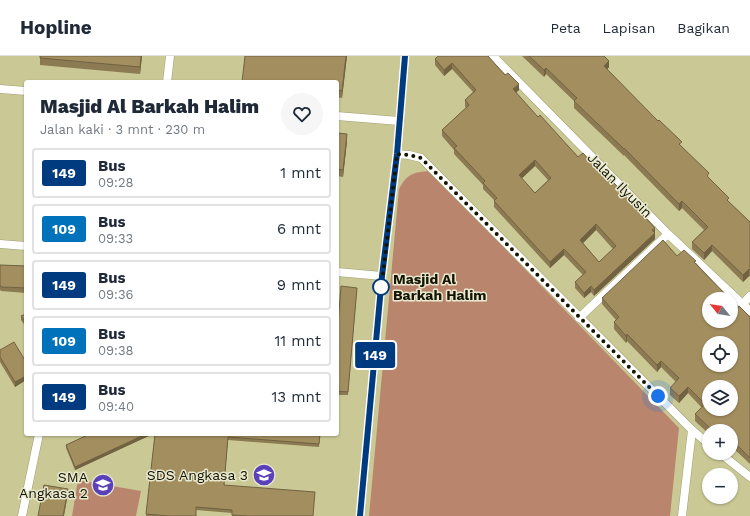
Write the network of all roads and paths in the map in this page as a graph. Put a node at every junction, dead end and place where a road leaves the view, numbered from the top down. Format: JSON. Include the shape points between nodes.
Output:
{"nodes":[{"id":1,"x":170,"y":56,"type":"edge"},
{"id":2,"x":405,"y":56,"type":"edge"},
{"id":3,"x":493,"y":56,"type":"edge"},
{"id":4,"x":167,"y":80,"type":"edge"},
{"id":5,"x":0,"y":89,"type":"edge"},
{"id":6,"x":24,"y":91,"type":"edge"},
{"id":7,"x":339,"y":116,"type":"edge"},
{"id":8,"x":399,"y":121,"type":"junction"},
{"id":9,"x":397,"y":154,"type":"junction"},
{"id":10,"x":668,"y":234,"type":"junction"},
{"id":11,"x":0,"y":244,"type":"edge"},
{"id":12,"x":24,"y":246,"type":"edge"},
{"id":13,"x":339,"y":272,"type":"edge"},
{"id":14,"x":382,"y":276,"type":"junction"},
{"id":15,"x":750,"y":296,"type":"edge"},
{"id":16,"x":743,"y":304,"type":"junction"},
{"id":17,"x":750,"y":311,"type":"edge"},
{"id":18,"x":579,"y":318,"type":"junction"},
{"id":19,"x":692,"y":430,"type":"junction"},
{"id":20,"x":39,"y":436,"type":"edge"},
{"id":21,"x":702,"y":438,"type":"edge"},
{"id":22,"x":729,"y":460,"type":"edge"},
{"id":23,"x":750,"y":477,"type":"edge"},
{"id":24,"x":22,"y":516,"type":"edge"},
{"id":25,"x":360,"y":516,"type":"edge"},
{"id":26,"x":682,"y":516,"type":"edge"}],
"edges":[{"from":1,"to":4,"type":"lane"},
{"from":2,"to":8,"type":"lane"},
{"from":3,"to":10,"type":"lane","name":"Jalan Ilyusin"},
{"from":5,"to":6,"type":"lane"},
{"from":7,"to":8,"type":"lane"},
{"from":8,"to":9,"type":"lane"},
{"from":9,"to":14,"type":"lane"},
{"from":9,"to":18,"type":"lane","via":[[421,158]]},
{"from":10,"to":16,"type":"lane","name":"Jalan Ilyusin"},
{"from":10,"to":18,"type":"lane"},
{"from":11,"to":12,"type":"lane"},
{"from":13,"to":14,"type":"lane"},
{"from":14,"to":25,"type":"lane"},
{"from":15,"to":16,"type":"lane"},
{"from":16,"to":17,"type":"lane","name":"Jalan Ilyusin"},
{"from":18,"to":19,"type":"lane"},
{"from":19,"to":21,"type":"lane"},
{"from":19,"to":26,"type":"lane"},
{"from":20,"to":24,"type":"lane"},
{"from":22,"to":23,"type":"lane"}]}
